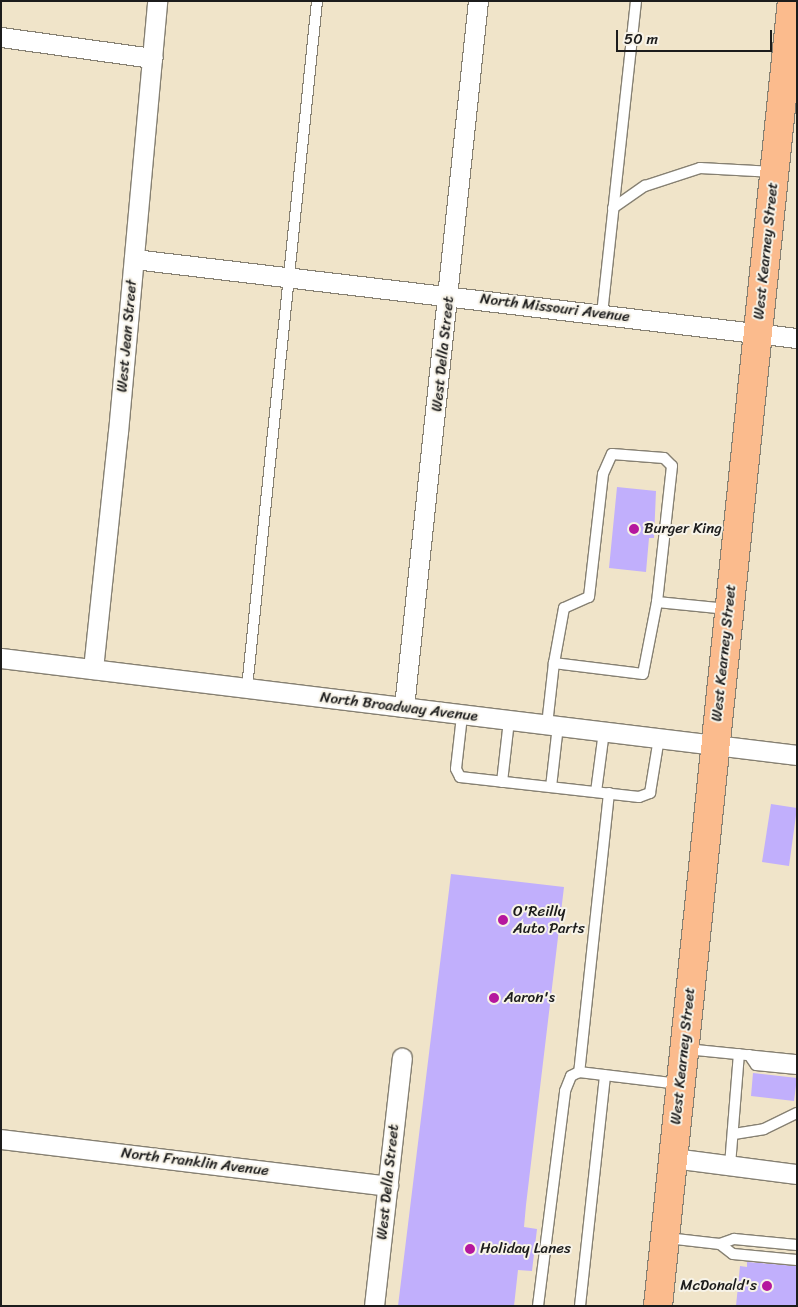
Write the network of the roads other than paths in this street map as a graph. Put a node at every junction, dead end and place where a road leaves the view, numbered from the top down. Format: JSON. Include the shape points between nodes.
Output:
{"nodes":[{"id":1,"x":157,"y":1,"type":"edge"},
{"id":2,"x":317,"y":1,"type":"edge"},
{"id":3,"x":478,"y":1,"type":"edge"},
{"id":4,"x":636,"y":1,"type":"edge"},
{"id":5,"x":792,"y":1,"type":"edge"},
{"id":6,"x":1,"y":37,"type":"edge"},
{"id":7,"x":152,"y":58,"type":"junction"},
{"id":8,"x":774,"y":172,"type":"junction"},
{"id":9,"x":613,"y":208,"type":"junction"},
{"id":10,"x":134,"y":259,"type":"junction"},
{"id":11,"x":289,"y":277,"type":"junction"},
{"id":12,"x":449,"y":296,"type":"junction"},
{"id":13,"x":602,"y":314,"type":"junction"},
{"id":14,"x":757,"y":332,"type":"junction"},
{"id":15,"x":797,"y":338,"type":"edge"},
{"id":16,"x":657,"y":602,"type":"junction"},
{"id":17,"x":729,"y":609,"type":"junction"},
{"id":18,"x":1,"y":658,"type":"edge"},
{"id":19,"x":554,"y":663,"type":"junction"},
{"id":20,"x":93,"y":670,"type":"junction"},
{"id":21,"x":247,"y":688,"type":"junction"},
{"id":22,"x":404,"y":707,"type":"junction"},
{"id":23,"x":462,"y":716,"type":"junction"},
{"id":24,"x":509,"y":721,"type":"junction"},
{"id":25,"x":553,"y":726,"type":"junction"},
{"id":26,"x":604,"y":732,"type":"junction"},
{"id":27,"x":659,"y":738,"type":"junction"},
{"id":28,"x":715,"y":744,"type":"junction"},
{"id":29,"x":797,"y":756,"type":"edge"},
{"id":30,"x":502,"y":782,"type":"junction"},
{"id":31,"x":552,"y":787,"type":"junction"},
{"id":32,"x":596,"y":792,"type":"junction"},
{"id":33,"x":610,"y":793,"type":"junction"},
{"id":34,"x":684,"y":1049,"type":"junction"},
{"id":35,"x":744,"y":1054,"type":"junction"},
{"id":36,"x":402,"y":1058,"type":"dead end"},
{"id":37,"x":797,"y":1060,"type":"edge"},
{"id":38,"x":797,"y":1069,"type":"edge"},
{"id":39,"x":579,"y":1072,"type":"junction"},
{"id":40,"x":605,"y":1075,"type":"junction"},
{"id":41,"x":680,"y":1084,"type":"junction"},
{"id":42,"x":797,"y":1113,"type":"edge"},
{"id":43,"x":734,"y":1134,"type":"junction"},
{"id":44,"x":1,"y":1138,"type":"edge"},
{"id":45,"x":673,"y":1158,"type":"junction"},
{"id":46,"x":730,"y":1165,"type":"junction"},
{"id":47,"x":797,"y":1174,"type":"edge"},
{"id":48,"x":388,"y":1186,"type":"junction"},
{"id":49,"x":665,"y":1238,"type":"junction"},
{"id":50,"x":720,"y":1244,"type":"junction"},
{"id":51,"x":797,"y":1245,"type":"edge"},
{"id":52,"x":797,"y":1260,"type":"edge"},
{"id":53,"x":374,"y":1306,"type":"edge"},
{"id":54,"x":538,"y":1306,"type":"edge"},
{"id":55,"x":580,"y":1306,"type":"edge"},
{"id":56,"x":658,"y":1306,"type":"edge"}],
"edges":[{"from":1,"to":7,"type":"street","name":"West Jean Street"},
{"from":2,"to":11,"type":"lane"},
{"from":3,"to":12,"type":"street","name":"West Della Street"},
{"from":4,"to":9,"type":"lane"},
{"from":5,"to":8,"type":"main road","name":"West Kearney Street"},
{"from":6,"to":7,"type":"street"},
{"from":7,"to":10,"type":"street","name":"West Jean Street"},
{"from":8,"to":9,"type":"lane","via":[[700,168],[645,186]]},
{"from":8,"to":14,"type":"main road","name":"West Kearney Street"},
{"from":9,"to":13,"type":"lane"},
{"from":10,"to":11,"type":"street","name":"North Missouri Avenue"},
{"from":10,"to":20,"type":"street","name":"West Jean Street"},
{"from":11,"to":12,"type":"street","name":"North Missouri Avenue"},
{"from":11,"to":21,"type":"lane"},
{"from":12,"to":13,"type":"street","name":"North Missouri Avenue"},
{"from":12,"to":22,"type":"street","name":"West Della Street"},
{"from":13,"to":14,"type":"street","name":"North Missouri Avenue"},
{"from":14,"to":15,"type":"street","name":"North Missouri Avenue"},
{"from":14,"to":17,"type":"main road","name":"West Kearney Street"},
{"from":16,"to":17,"type":"lane"},
{"from":16,"to":19,"type":"lane","via":[[642,674]]},
{"from":16,"to":19,"type":"lane","via":[[672,466],[664,458],[612,454],[603,474],[589,596],[564,608]]},
{"from":17,"to":28,"type":"main road","name":"West Kearney Street"},
{"from":18,"to":20,"type":"street","name":"North Broadway Avenue"},
{"from":19,"to":25,"type":"lane"},
{"from":20,"to":21,"type":"street","name":"North Broadway Avenue"},
{"from":21,"to":22,"type":"street","name":"North Broadway Avenue"},
{"from":22,"to":23,"type":"street","name":"North Broadway Avenue"},
{"from":23,"to":24,"type":"street","name":"North Broadway Avenue"},
{"from":23,"to":30,"type":"lane","via":[[456,769],[460,777]]},
{"from":24,"to":25,"type":"street","name":"North Broadway Avenue"},
{"from":24,"to":30,"type":"lane"},
{"from":25,"to":26,"type":"street","name":"North Broadway Avenue"},
{"from":25,"to":31,"type":"lane"},
{"from":26,"to":27,"type":"street","name":"North Broadway Avenue"},
{"from":26,"to":32,"type":"lane"},
{"from":27,"to":28,"type":"street","name":"North Broadway Avenue"},
{"from":27,"to":33,"type":"lane","via":[[650,793],[639,797]]},
{"from":28,"to":29,"type":"street","name":"North Broadway Avenue"},
{"from":28,"to":34,"type":"main road","name":"West Kearney Street"},
{"from":30,"to":31,"type":"lane"},
{"from":31,"to":32,"type":"lane"},
{"from":32,"to":33,"type":"lane"},
{"from":33,"to":39,"type":"lane"},
{"from":34,"to":35,"type":"lane"},
{"from":34,"to":41,"type":"main road","name":"West Kearney Street"},
{"from":35,"to":37,"type":"lane"},
{"from":35,"to":38,"type":"lane","via":[[756,1064]]},
{"from":35,"to":43,"type":"lane"},
{"from":36,"to":48,"type":"street","name":"West Della Street"},
{"from":39,"to":40,"type":"lane"},
{"from":39,"to":54,"type":"lane","via":[[571,1076],[565,1091]]},
{"from":40,"to":41,"type":"lane"},
{"from":40,"to":55,"type":"lane"},
{"from":41,"to":45,"type":"main road","name":"West Kearney Street"},
{"from":42,"to":43,"type":"lane","via":[[764,1129]]},
{"from":43,"to":46,"type":"lane"},
{"from":44,"to":48,"type":"street","name":"North Franklin Avenue"},
{"from":45,"to":46,"type":"street"},
{"from":45,"to":49,"type":"main road","name":"West Kearney Street"},
{"from":46,"to":47,"type":"street"},
{"from":48,"to":53,"type":"street","name":"West Della Street"},
{"from":49,"to":50,"type":"lane"},
{"from":49,"to":56,"type":"main road","name":"West Kearney Street"},
{"from":50,"to":51,"type":"lane","via":[[734,1239]]},
{"from":50,"to":52,"type":"lane","via":[[733,1254]]}]}
